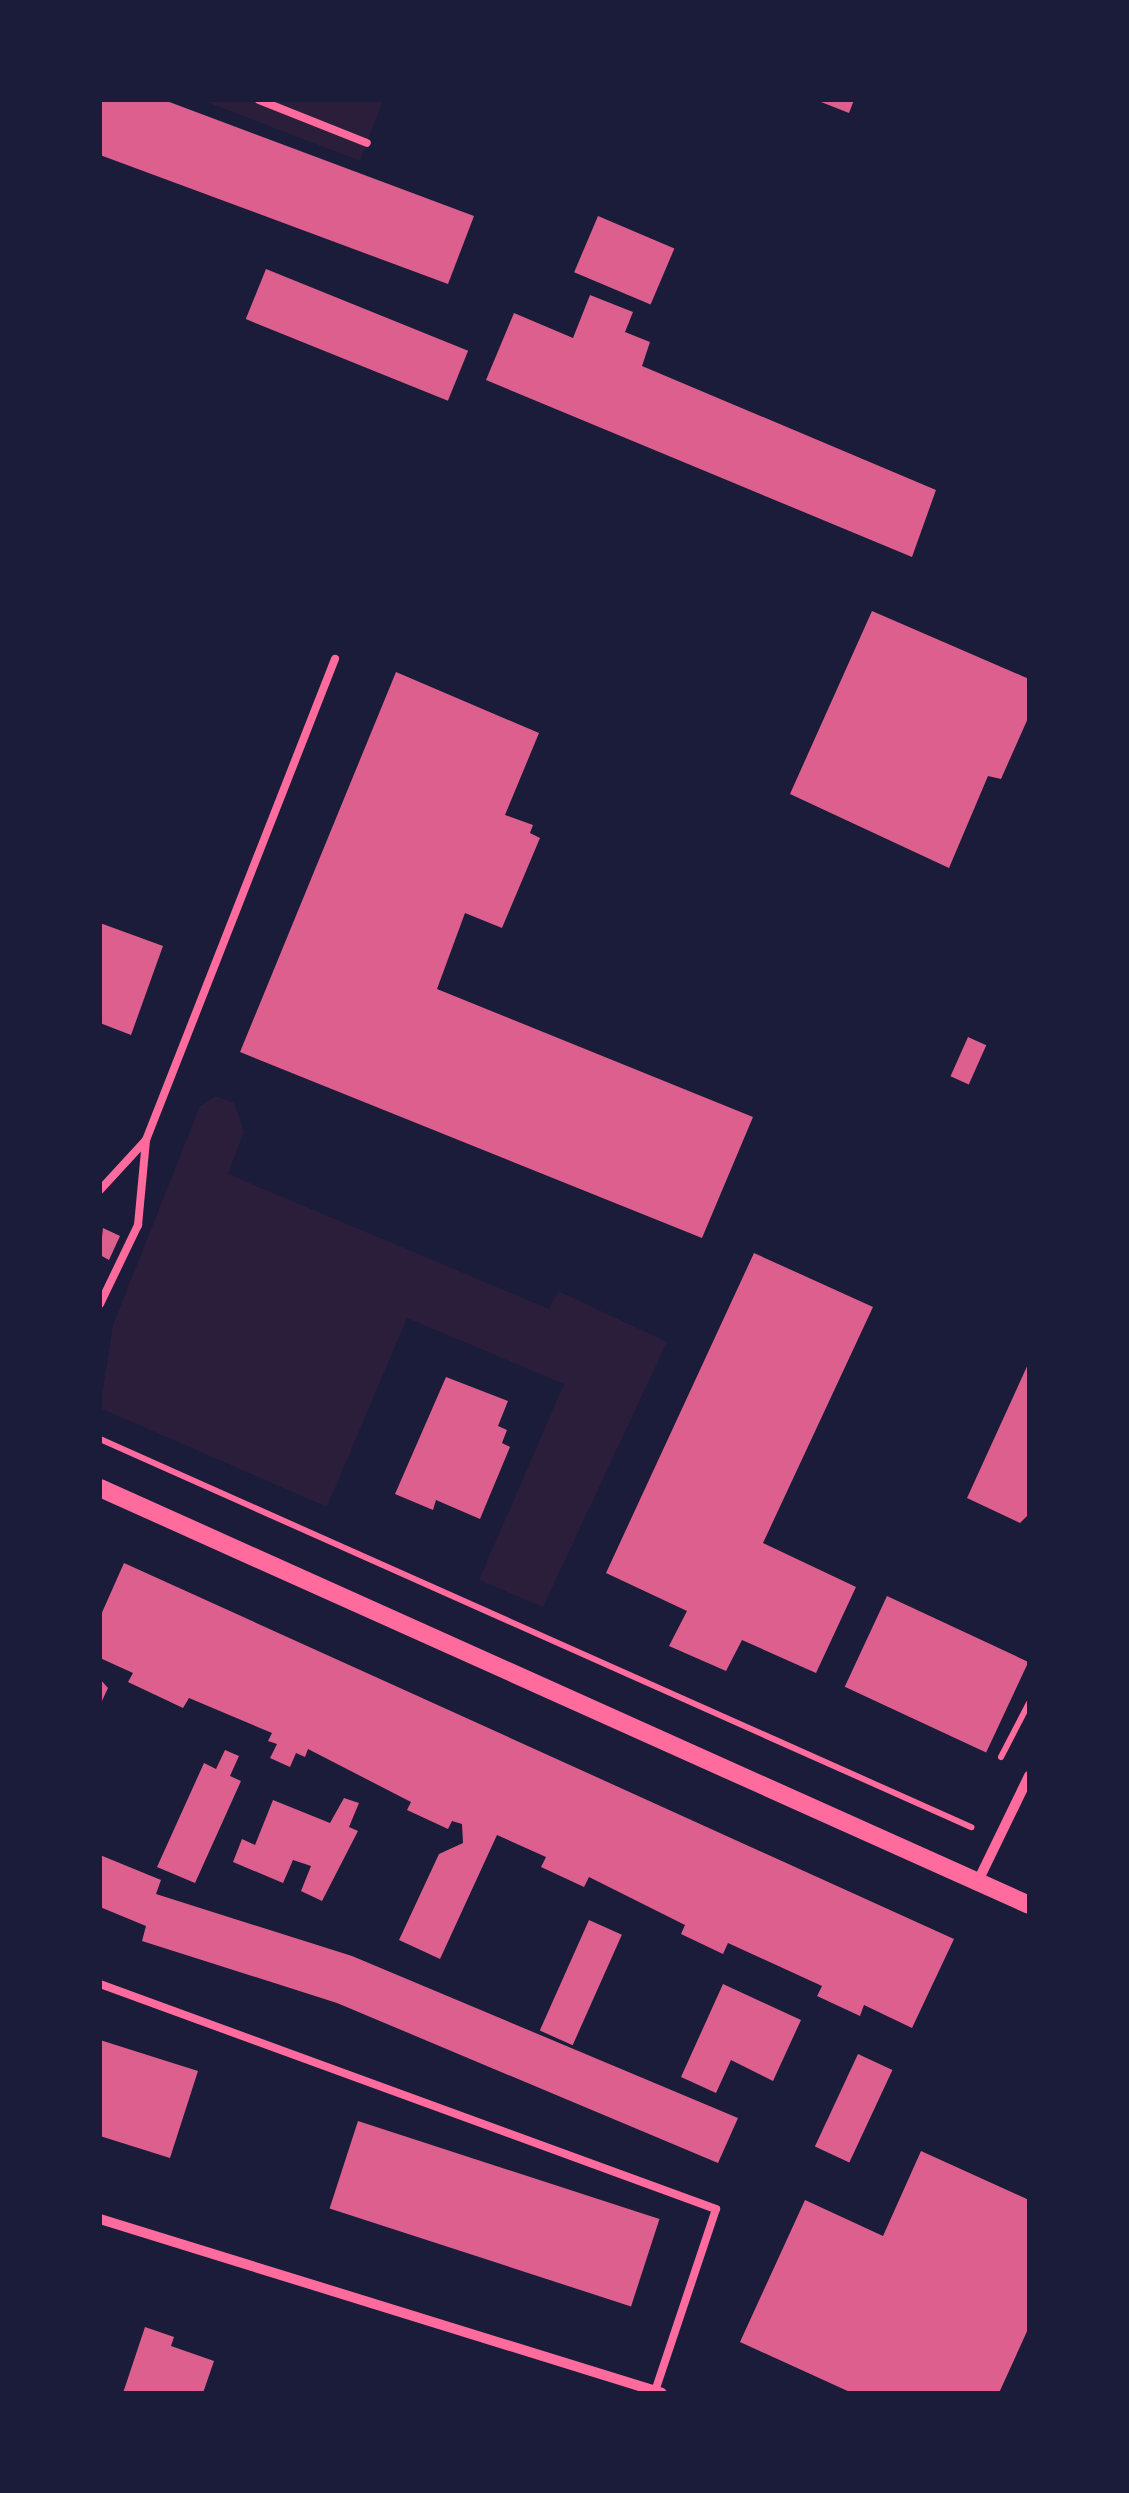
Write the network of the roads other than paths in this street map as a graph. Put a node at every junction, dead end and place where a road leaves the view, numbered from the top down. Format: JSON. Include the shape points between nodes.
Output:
{"nodes":[{"id":1,"x":259,"y":100,"type":"edge"},
{"id":2,"x":366,"y":143,"type":"dead end"},
{"id":3,"x":335,"y":658,"type":"dead end"},
{"id":4,"x":146,"y":1140,"type":"junction"},
{"id":5,"x":100,"y":1190,"type":"edge"},
{"id":6,"x":100,"y":1304,"type":"edge"},
{"id":7,"x":100,"y":1488,"type":"edge"},
{"id":8,"x":1029,"y":1776,"type":"edge"},
{"id":9,"x":978,"y":1882,"type":"junction"},
{"id":10,"x":1029,"y":1905,"type":"edge"},
{"id":11,"x":100,"y":1984,"type":"edge"},
{"id":12,"x":100,"y":2219,"type":"edge"},
{"id":13,"x":658,"y":2392,"type":"edge"}],
"edges":[{"from":1,"to":2,"type":"lane"},
{"from":3,"to":4,"type":"lane"},
{"from":4,"to":5,"type":"lane"},
{"from":4,"to":6,"type":"lane","via":[[138,1225]]},
{"from":7,"to":9,"type":"street"},
{"from":8,"to":9,"type":"street"},
{"from":9,"to":10,"type":"street"},
{"from":11,"to":13,"type":"lane","via":[[716,2209]]},
{"from":12,"to":13,"type":"street"}]}
